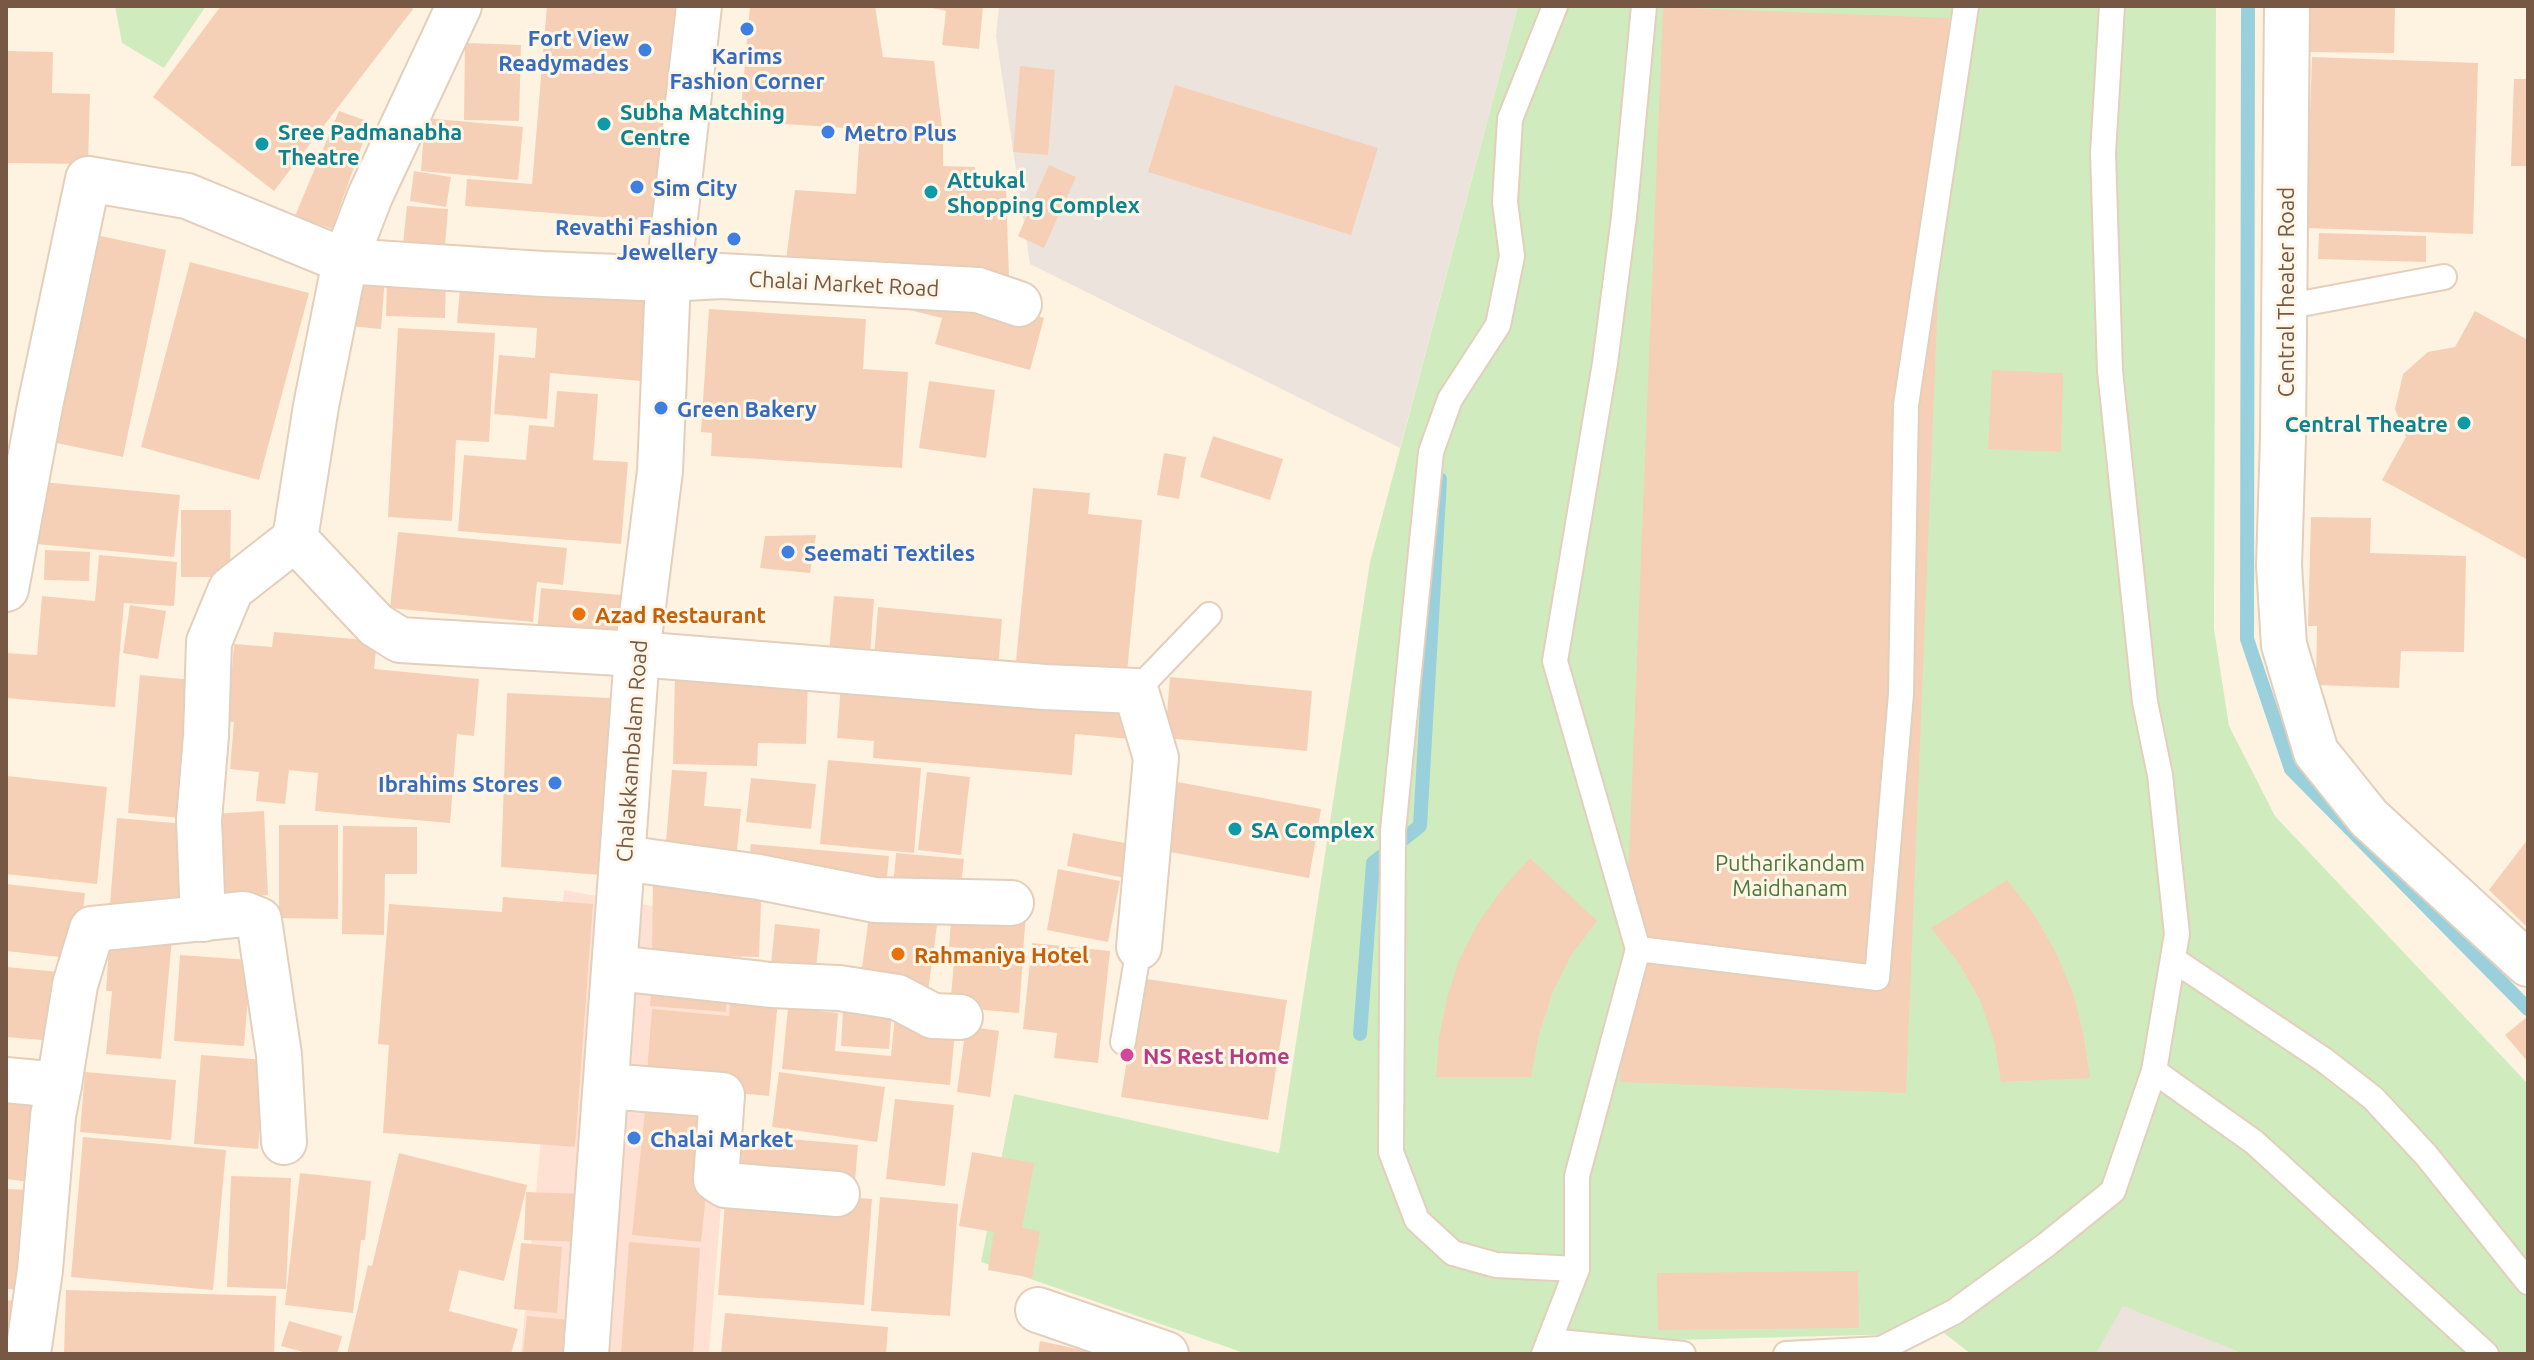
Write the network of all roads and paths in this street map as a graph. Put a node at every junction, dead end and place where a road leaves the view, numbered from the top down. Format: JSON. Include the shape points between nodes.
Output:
{"nodes":[{"id":1,"x":459,"y":6,"type":"edge"},
{"id":2,"x":699,"y":6,"type":"edge"},
{"id":3,"x":1555,"y":6,"type":"edge"},
{"id":4,"x":1644,"y":6,"type":"edge"},
{"id":5,"x":1966,"y":6,"type":"edge"},
{"id":6,"x":2112,"y":6,"type":"edge"},
{"id":7,"x":2287,"y":6,"type":"edge"},
{"id":8,"x":345,"y":261,"type":"junction"},
{"id":9,"x":2444,"y":277,"type":"dead end"},
{"id":10,"x":668,"y":279,"type":"junction"},
{"id":11,"x":1019,"y":304,"type":"dead end"},
{"id":12,"x":2285,"y":307,"type":"junction"},
{"id":13,"x":23,"y":405,"type":"edge"},
{"id":14,"x":295,"y":539,"type":"junction"},
{"id":15,"x":6,"y":589,"type":"edge"},
{"id":16,"x":1209,"y":615,"type":"dead end"},
{"id":17,"x":637,"y":654,"type":"junction"},
{"id":18,"x":1136,"y":691,"type":"junction"},
{"id":19,"x":623,"y":858,"type":"junction"},
{"id":20,"x":1011,"y":903,"type":"dead end"},
{"id":21,"x":203,"y":919,"type":"junction"},
{"id":22,"x":1139,"y":947,"type":"joint"},
{"id":23,"x":1638,"y":949,"type":"junction"},
{"id":24,"x":2174,"y":960,"type":"junction"},
{"id":25,"x":2528,"y":964,"type":"edge"},
{"id":26,"x":615,"y":968,"type":"junction"},
{"id":27,"x":960,"y":1017,"type":"dead end"},
{"id":28,"x":1123,"y":1042,"type":"dead end"},
{"id":29,"x":2154,"y":1071,"type":"junction"},
{"id":30,"x":6,"y":1080,"type":"edge"},
{"id":31,"x":59,"y":1085,"type":"junction"},
{"id":32,"x":606,"y":1086,"type":"junction"},
{"id":33,"x":284,"y":1142,"type":"dead end"},
{"id":34,"x":837,"y":1194,"type":"dead end"},
{"id":35,"x":1577,"y":1269,"type":"junction"},
{"id":36,"x":2528,"y":1282,"type":"edge"},
{"id":37,"x":1038,"y":1310,"type":"dead end"},
{"id":38,"x":1547,"y":1348,"type":"edge"},
{"id":39,"x":28,"y":1354,"type":"edge"},
{"id":40,"x":586,"y":1354,"type":"edge"},
{"id":41,"x":1166,"y":1354,"type":"edge"},
{"id":42,"x":1683,"y":1354,"type":"edge"},
{"id":43,"x":1786,"y":1354,"type":"edge"},
{"id":44,"x":2486,"y":1354,"type":"edge"}],
"edges":[{"from":1,"to":8,"type":"street"},
{"from":2,"to":10,"type":"street","name":"Chalakkambalam Road"},
{"from":3,"to":35,"type":"lane","via":[[1510,119],[1505,202],[1512,256],[1498,325],[1450,399],[1431,452],[1393,831],[1391,1152],[1417,1220],[1453,1253],[1496,1265]]},
{"from":4,"to":23,"type":"lane","via":[[1605,363],[1555,661]]},
{"from":5,"to":23,"type":"lane","via":[[1906,405],[1901,694],[1877,978]]},
{"from":6,"to":24,"type":"lane","via":[[2103,153],[2110,371],[2145,702],[2163,804],[2177,934]]},
{"from":7,"to":12,"type":"street","name":"Central Theater Road"},
{"from":8,"to":10,"type":"street","name":"Chalai Market Road"},
{"from":8,"to":13,"type":"street","name":"Chalai Market Road","via":[[187,196],[88,179]]},
{"from":8,"to":14,"type":"street"},
{"from":9,"to":12,"type":"lane"},
{"from":10,"to":11,"type":"street","name":"Chalai Market Road","via":[[721,276],[978,290]]},
{"from":10,"to":17,"type":"street","name":"Chalakkambalam Road","via":[[660,471]]},
{"from":12,"to":25,"type":"street","name":"Central Theater Road","via":[[2279,566],[2284,645],[2316,752],[2369,818]]},
{"from":13,"to":15,"type":"street"},
{"from":14,"to":17,"type":"street","via":[[376,625],[400,640]]},
{"from":14,"to":21,"type":"street","via":[[231,589],[209,642],[199,820]]},
{"from":16,"to":18,"type":"lane"},
{"from":17,"to":18,"type":"street"},
{"from":17,"to":19,"type":"street","name":"Chalakkambalam Road"},
{"from":18,"to":22,"type":"street","via":[[1156,758]]},
{"from":19,"to":20,"type":"street","via":[[875,900]]},
{"from":19,"to":26,"type":"street","name":"Chalakkambalam Road"},
{"from":21,"to":31,"type":"street","via":[[92,929],[75,985]]},
{"from":21,"to":33,"type":"street","via":[[244,914],[259,920],[279,1055]]},
{"from":22,"to":28,"type":"lane"},
{"from":23,"to":35,"type":"lane","via":[[1577,1176]]},
{"from":24,"to":29,"type":"lane"},
{"from":24,"to":36,"type":"lane","via":[[2373,1098]]},
{"from":26,"to":27,"type":"street","via":[[839,988],[897,997],[933,1016]]},
{"from":26,"to":32,"type":"street","name":"Chalakkambalam Road"},
{"from":29,"to":43,"type":"lane","via":[[2113,1191],[2046,1245],[1954,1312],[1881,1349]]},
{"from":29,"to":44,"type":"lane","via":[[2254,1142]]},
{"from":30,"to":31,"type":"street"},
{"from":31,"to":39,"type":"street"},
{"from":32,"to":34,"type":"street","via":[[722,1095],[716,1179],[725,1185]]},
{"from":32,"to":40,"type":"street","name":"Chalakkambalam Road"},
{"from":35,"to":38,"type":"lane"},
{"from":37,"to":41,"type":"street"},
{"from":38,"to":42,"type":"lane"}]}
